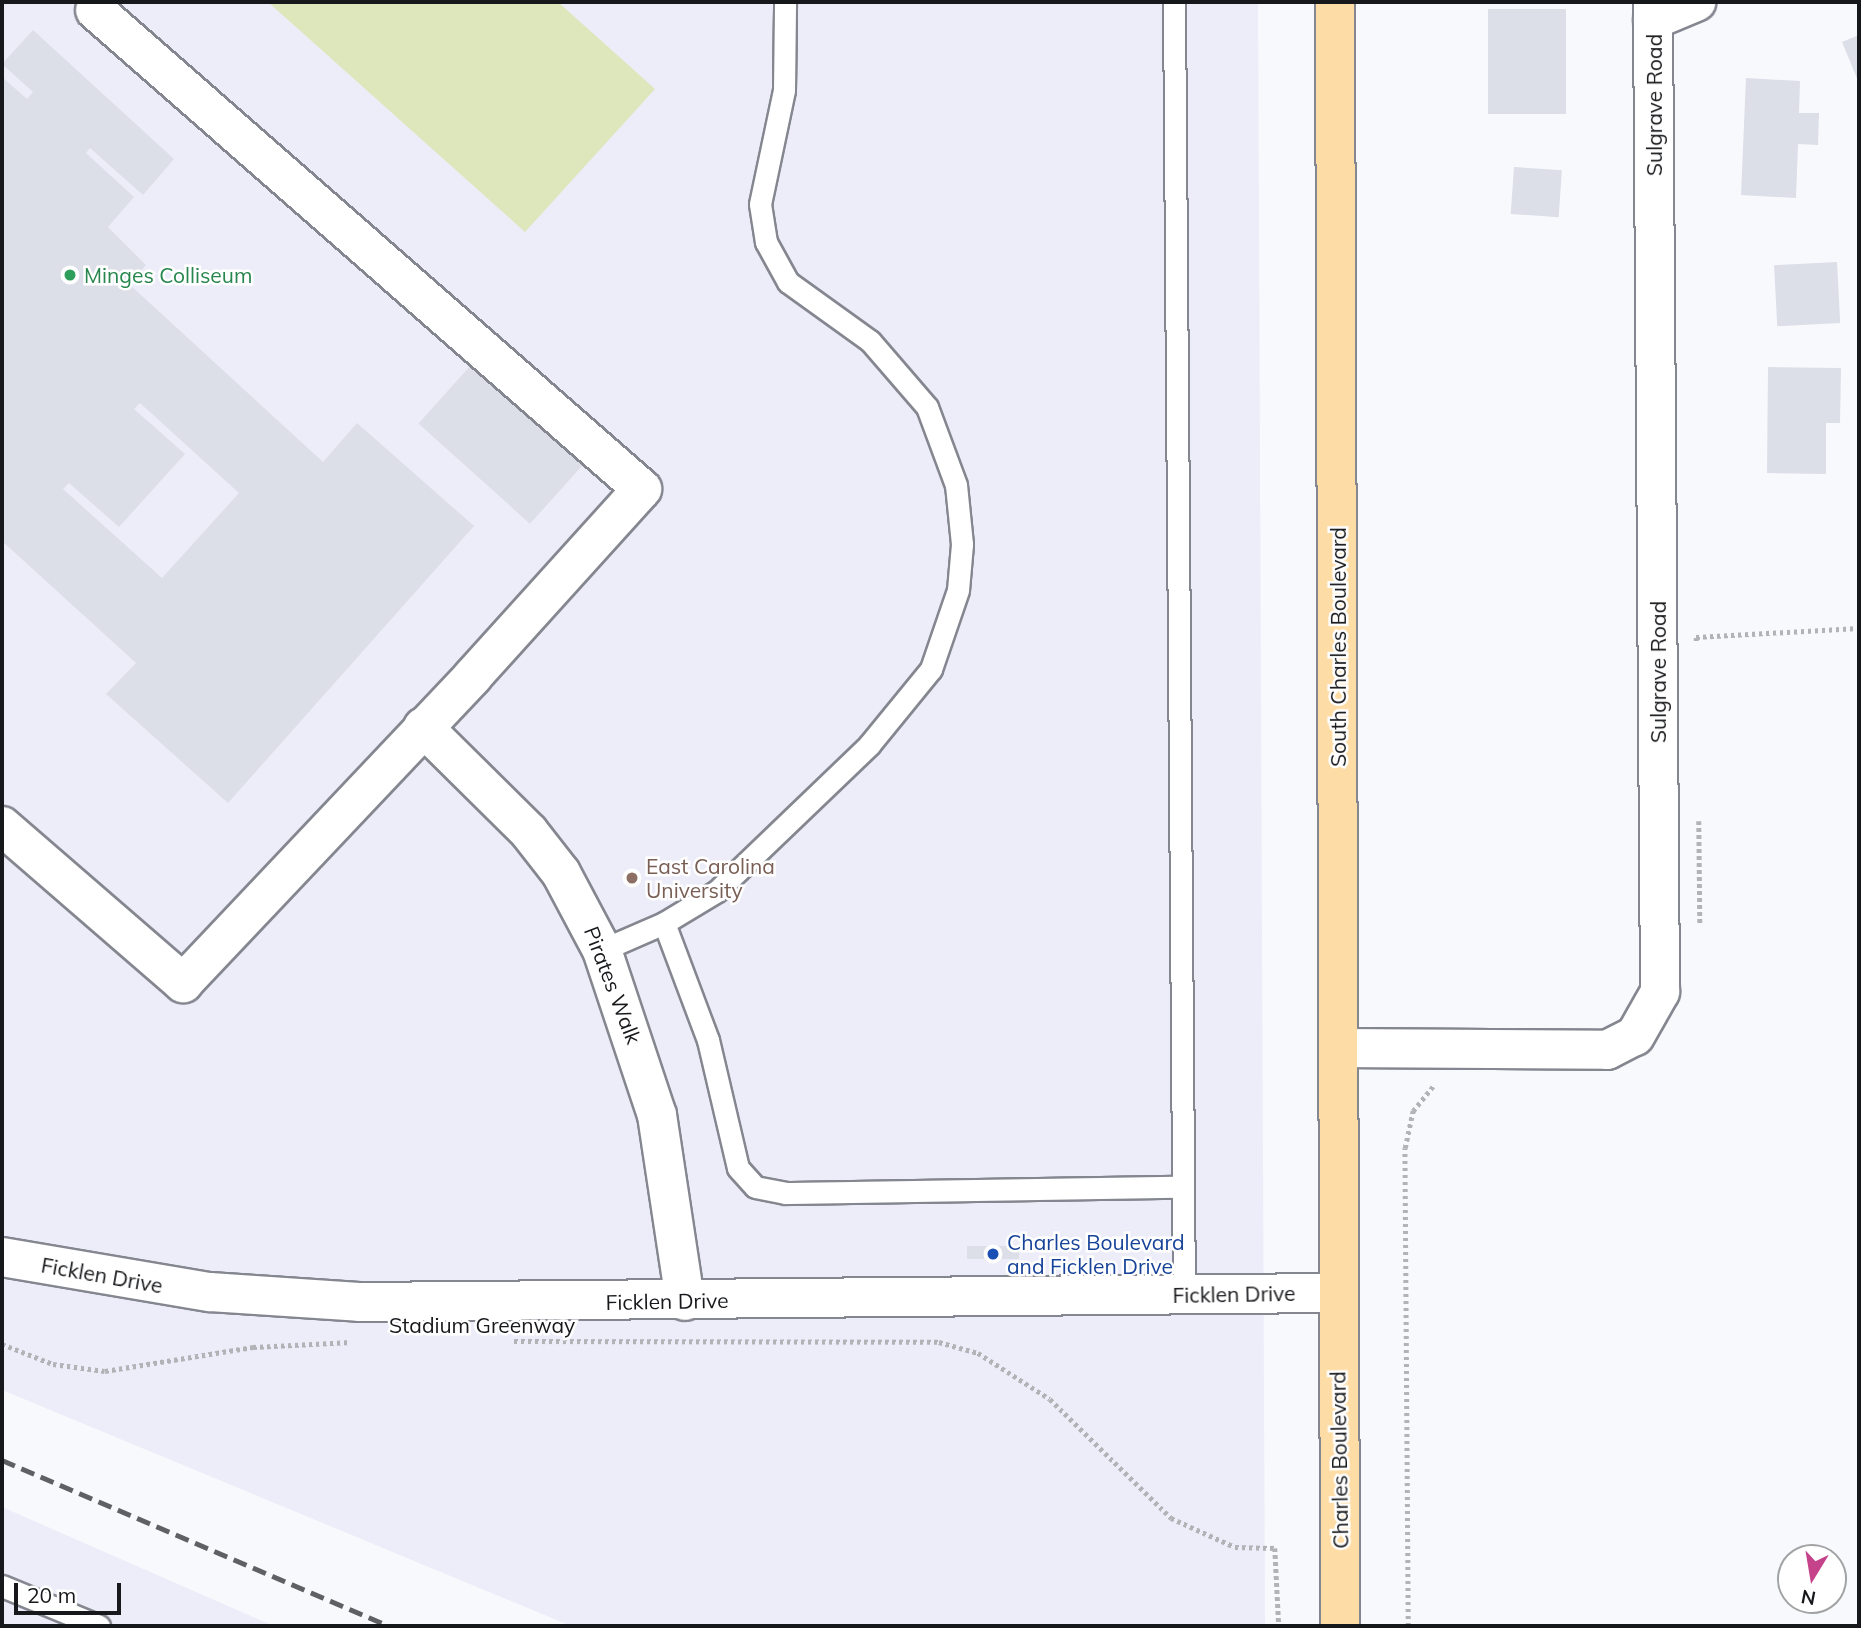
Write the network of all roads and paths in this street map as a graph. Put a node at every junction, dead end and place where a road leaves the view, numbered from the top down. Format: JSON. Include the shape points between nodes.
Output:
{"nodes":[{"id":1,"x":785,"y":2,"type":"edge"},
{"id":2,"x":1174,"y":2,"type":"edge"},
{"id":3,"x":1335,"y":2,"type":"edge"},
{"id":4,"x":1696,"y":2,"type":"edge"},
{"id":5,"x":95,"y":10,"type":"dead end"},
{"id":6,"x":1653,"y":11,"type":"edge"},
{"id":7,"x":423,"y":727,"type":"junction"},
{"id":8,"x":2,"y":826,"type":"edge"},
{"id":9,"x":664,"y":923,"type":"junction"},
{"id":10,"x":602,"y":950,"type":"junction"},
{"id":11,"x":1339,"y":1048,"type":"junction"},
{"id":12,"x":1182,"y":1187,"type":"junction"},
{"id":13,"x":2,"y":1257,"type":"edge"},
{"id":14,"x":1336,"y":1293,"type":"junction"},
{"id":15,"x":1184,"y":1295,"type":"junction"},
{"id":16,"x":685,"y":1301,"type":"junction"},
{"id":17,"x":364,"y":1341,"type":"dead end"},
{"id":18,"x":501,"y":1341,"type":"dead end"},
{"id":19,"x":2,"y":1345,"type":"edge"},
{"id":20,"x":2,"y":1586,"type":"edge"},
{"id":21,"x":99,"y":1626,"type":"edge"},
{"id":22,"x":1279,"y":1626,"type":"edge"},
{"id":23,"x":1340,"y":1626,"type":"edge"}],
"edges":[{"from":1,"to":9,"type":"lane","via":[[784,90],[760,204],[766,242],[788,282],[870,341],[928,407],[956,485],[961,571],[941,650],[895,716],[733,877]]},
{"from":2,"to":12,"type":"lane"},
{"from":3,"to":11,"type":"main road","name":"South Charles Boulevard"},
{"from":4,"to":6,"type":"street"},
{"from":5,"to":7,"type":"street","via":[[642,489]]},
{"from":6,"to":11,"type":"street","name":"Sulgrave Road","via":[[1660,992],[1635,1036],[1607,1050]]},
{"from":7,"to":8,"type":"street","via":[[183,983]]},
{"from":7,"to":10,"type":"street","name":"Pirates Walk","via":[[529,832],[561,873]]},
{"from":9,"to":10,"type":"lane"},
{"from":9,"to":12,"type":"lane","via":[[708,1040],[738,1168],[755,1187],[785,1193]]},
{"from":10,"to":16,"type":"street","name":"Pirates Walk","via":[[657,1115]]},
{"from":11,"to":14,"type":"main road","name":"South Charles Boulevard"},
{"from":12,"to":15,"type":"lane"},
{"from":13,"to":16,"type":"street","name":"Ficklen Drive","via":[[126,1281],[286,1298]]},
{"from":14,"to":15,"type":"street","name":"Ficklen Drive"},
{"from":14,"to":23,"type":"main road","name":"Charles Boulevard"},
{"from":15,"to":16,"type":"street","name":"Ficklen Drive"},
{"from":17,"to":19,"type":"path","name":"Stadium Greenway","via":[[253,1347],[104,1371],[53,1364]]},
{"from":18,"to":22,"type":"path","name":"Stadium Greenway","via":[[939,1342],[978,1353],[1050,1399],[1171,1518],[1235,1547],[1275,1548]]},
{"from":20,"to":21,"type":"lane"}]}
